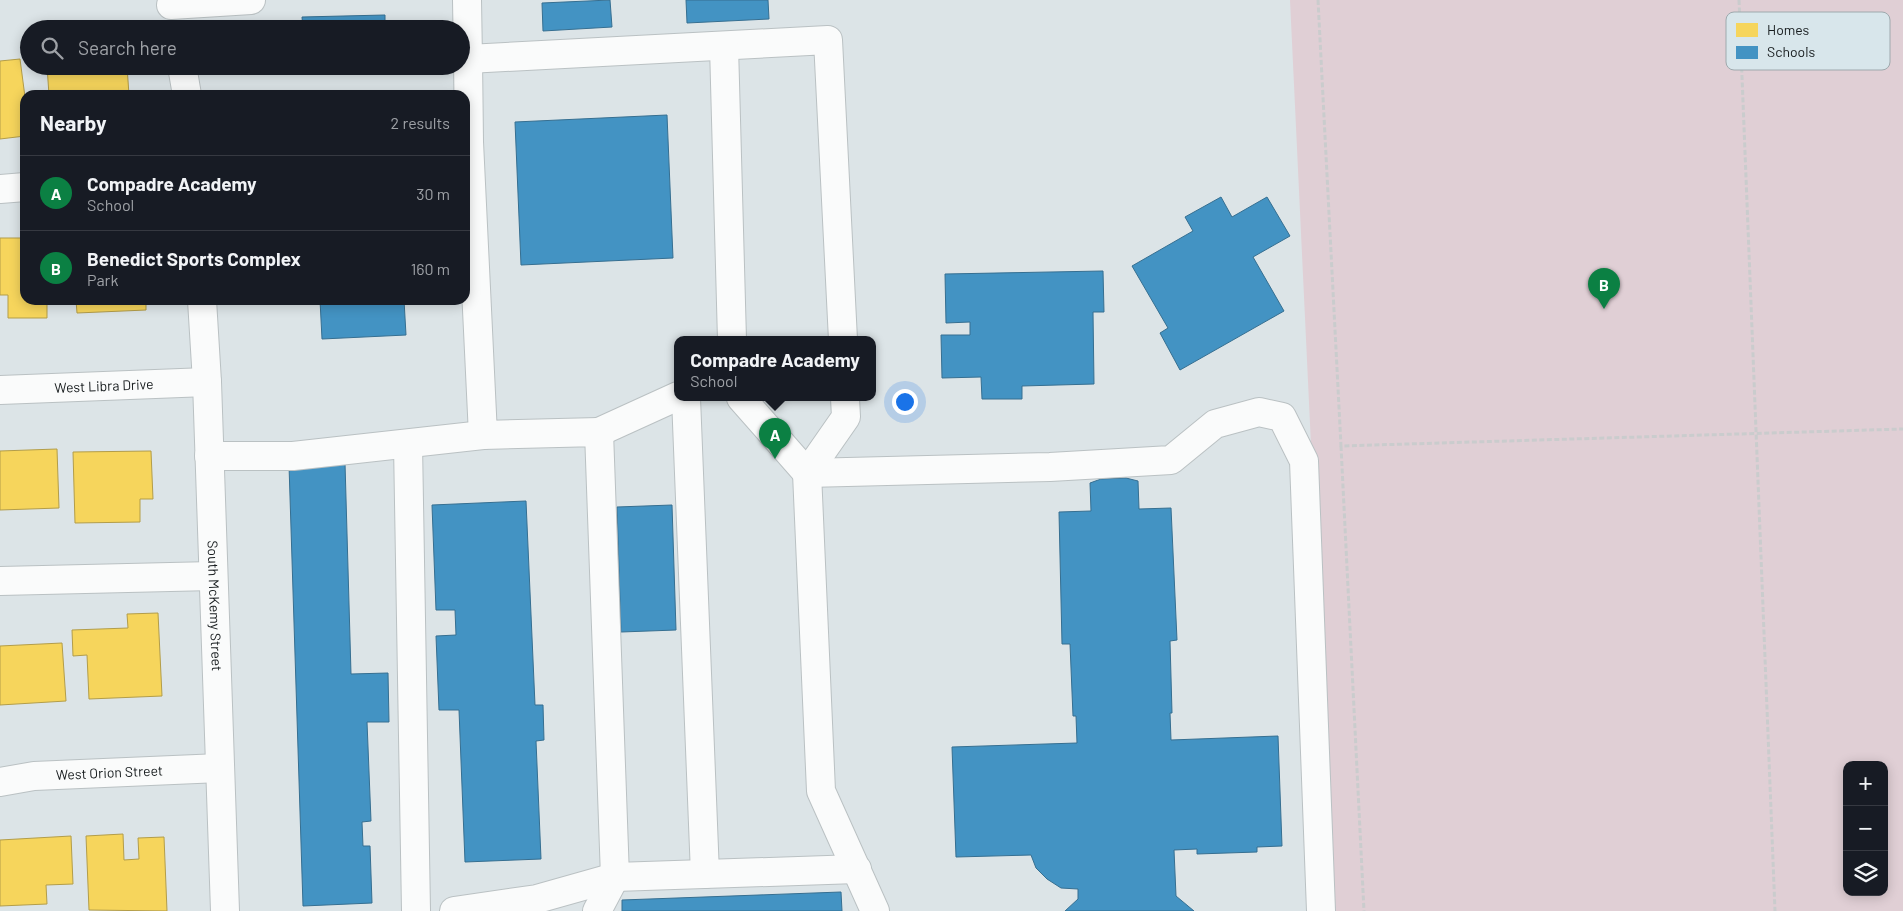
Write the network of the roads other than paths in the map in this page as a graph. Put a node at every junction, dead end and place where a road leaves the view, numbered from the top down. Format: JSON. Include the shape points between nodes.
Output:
{"nodes":[{"id":1,"x":251,"y":0,"type":"edge"},
{"id":2,"x":467,"y":0,"type":"edge"},
{"id":3,"x":172,"y":11,"type":"edge"},
{"id":4,"x":467,"y":20,"type":"edge"},
{"id":5,"x":724,"y":46,"type":"junction"},
{"id":6,"x":470,"y":59,"type":"edge"},
{"id":7,"x":184,"y":75,"type":"edge"},
{"id":8,"x":468,"y":75,"type":"edge"},
{"id":9,"x":186,"y":90,"type":"edge"},
{"id":10,"x":469,"y":90,"type":"edge"},
{"id":11,"x":470,"y":152,"type":"edge"},
{"id":12,"x":20,"y":187,"type":"edge"},
{"id":13,"x":0,"y":189,"type":"edge"},
{"id":14,"x":202,"y":305,"type":"edge"},
{"id":15,"x":732,"y":336,"type":"edge"},
{"id":16,"x":843,"y":336,"type":"edge"},
{"id":17,"x":207,"y":382,"type":"junction"},
{"id":18,"x":0,"y":390,"type":"edge"},
{"id":19,"x":674,"y":398,"type":"edge"},
{"id":20,"x":686,"y":401,"type":"edge"},
{"id":21,"x":744,"y":401,"type":"edge"},
{"id":22,"x":846,"y":401,"type":"edge"},
{"id":23,"x":599,"y":432,"type":"junction"},
{"id":24,"x":483,"y":436,"type":"junction"},
{"id":25,"x":408,"y":444,"type":"junction"},
{"id":26,"x":209,"y":456,"type":"junction"},
{"id":27,"x":807,"y":473,"type":"junction"},
{"id":28,"x":214,"y":576,"type":"junction"},
{"id":29,"x":0,"y":581,"type":"edge"},
{"id":30,"x":220,"y":768,"type":"junction"},
{"id":31,"x":0,"y":782,"type":"edge"},
{"id":32,"x":857,"y":869,"type":"junction"},
{"id":33,"x":705,"y":874,"type":"junction"},
{"id":34,"x":615,"y":877,"type":"junction"},
{"id":35,"x":225,"y":911,"type":"edge"},
{"id":36,"x":416,"y":911,"type":"edge"},
{"id":37,"x":454,"y":911,"type":"edge"},
{"id":38,"x":597,"y":911,"type":"edge"},
{"id":39,"x":875,"y":911,"type":"edge"},
{"id":40,"x":1321,"y":911,"type":"edge"}],
"edges":[{"from":1,"to":3,"type":"street"},
{"from":2,"to":4,"type":"street"},
{"from":5,"to":6,"type":"street"},
{"from":5,"to":15,"type":"street"},
{"from":5,"to":16,"type":"street","via":[[828,40]]},
{"from":7,"to":9,"type":"street"},
{"from":8,"to":10,"type":"street"},
{"from":11,"to":24,"type":"street"},
{"from":12,"to":13,"type":"street"},
{"from":14,"to":17,"type":"street","name":"South McKemy Street"},
{"from":17,"to":18,"type":"street","name":"West Libra Drive"},
{"from":17,"to":26,"type":"street","name":"South McKemy Street"},
{"from":19,"to":23,"type":"street"},
{"from":20,"to":33,"type":"street"},
{"from":21,"to":27,"type":"street"},
{"from":22,"to":27,"type":"street","via":[[846,417]]},
{"from":23,"to":24,"type":"street"},
{"from":23,"to":34,"type":"street"},
{"from":24,"to":25,"type":"street"},
{"from":25,"to":26,"type":"street","via":[[293,456]]},
{"from":25,"to":36,"type":"street"},
{"from":26,"to":28,"type":"street","name":"South McKemy Street"},
{"from":27,"to":32,"type":"street","via":[[821,790]]},
{"from":27,"to":40,"type":"street","via":[[1050,467],[1171,460],[1215,424],[1259,412],[1282,417],[1304,461]]},
{"from":28,"to":29,"type":"street"},
{"from":28,"to":30,"type":"street","name":"South McKemy Street"},
{"from":30,"to":31,"type":"street","name":"West Orion Street","via":[[34,776]]},
{"from":30,"to":35,"type":"street","name":"South McKemy Street"},
{"from":32,"to":33,"type":"street"},
{"from":32,"to":39,"type":"street"},
{"from":33,"to":34,"type":"street"},
{"from":34,"to":37,"type":"street","via":[[537,899]]},
{"from":34,"to":38,"type":"street"}]}
